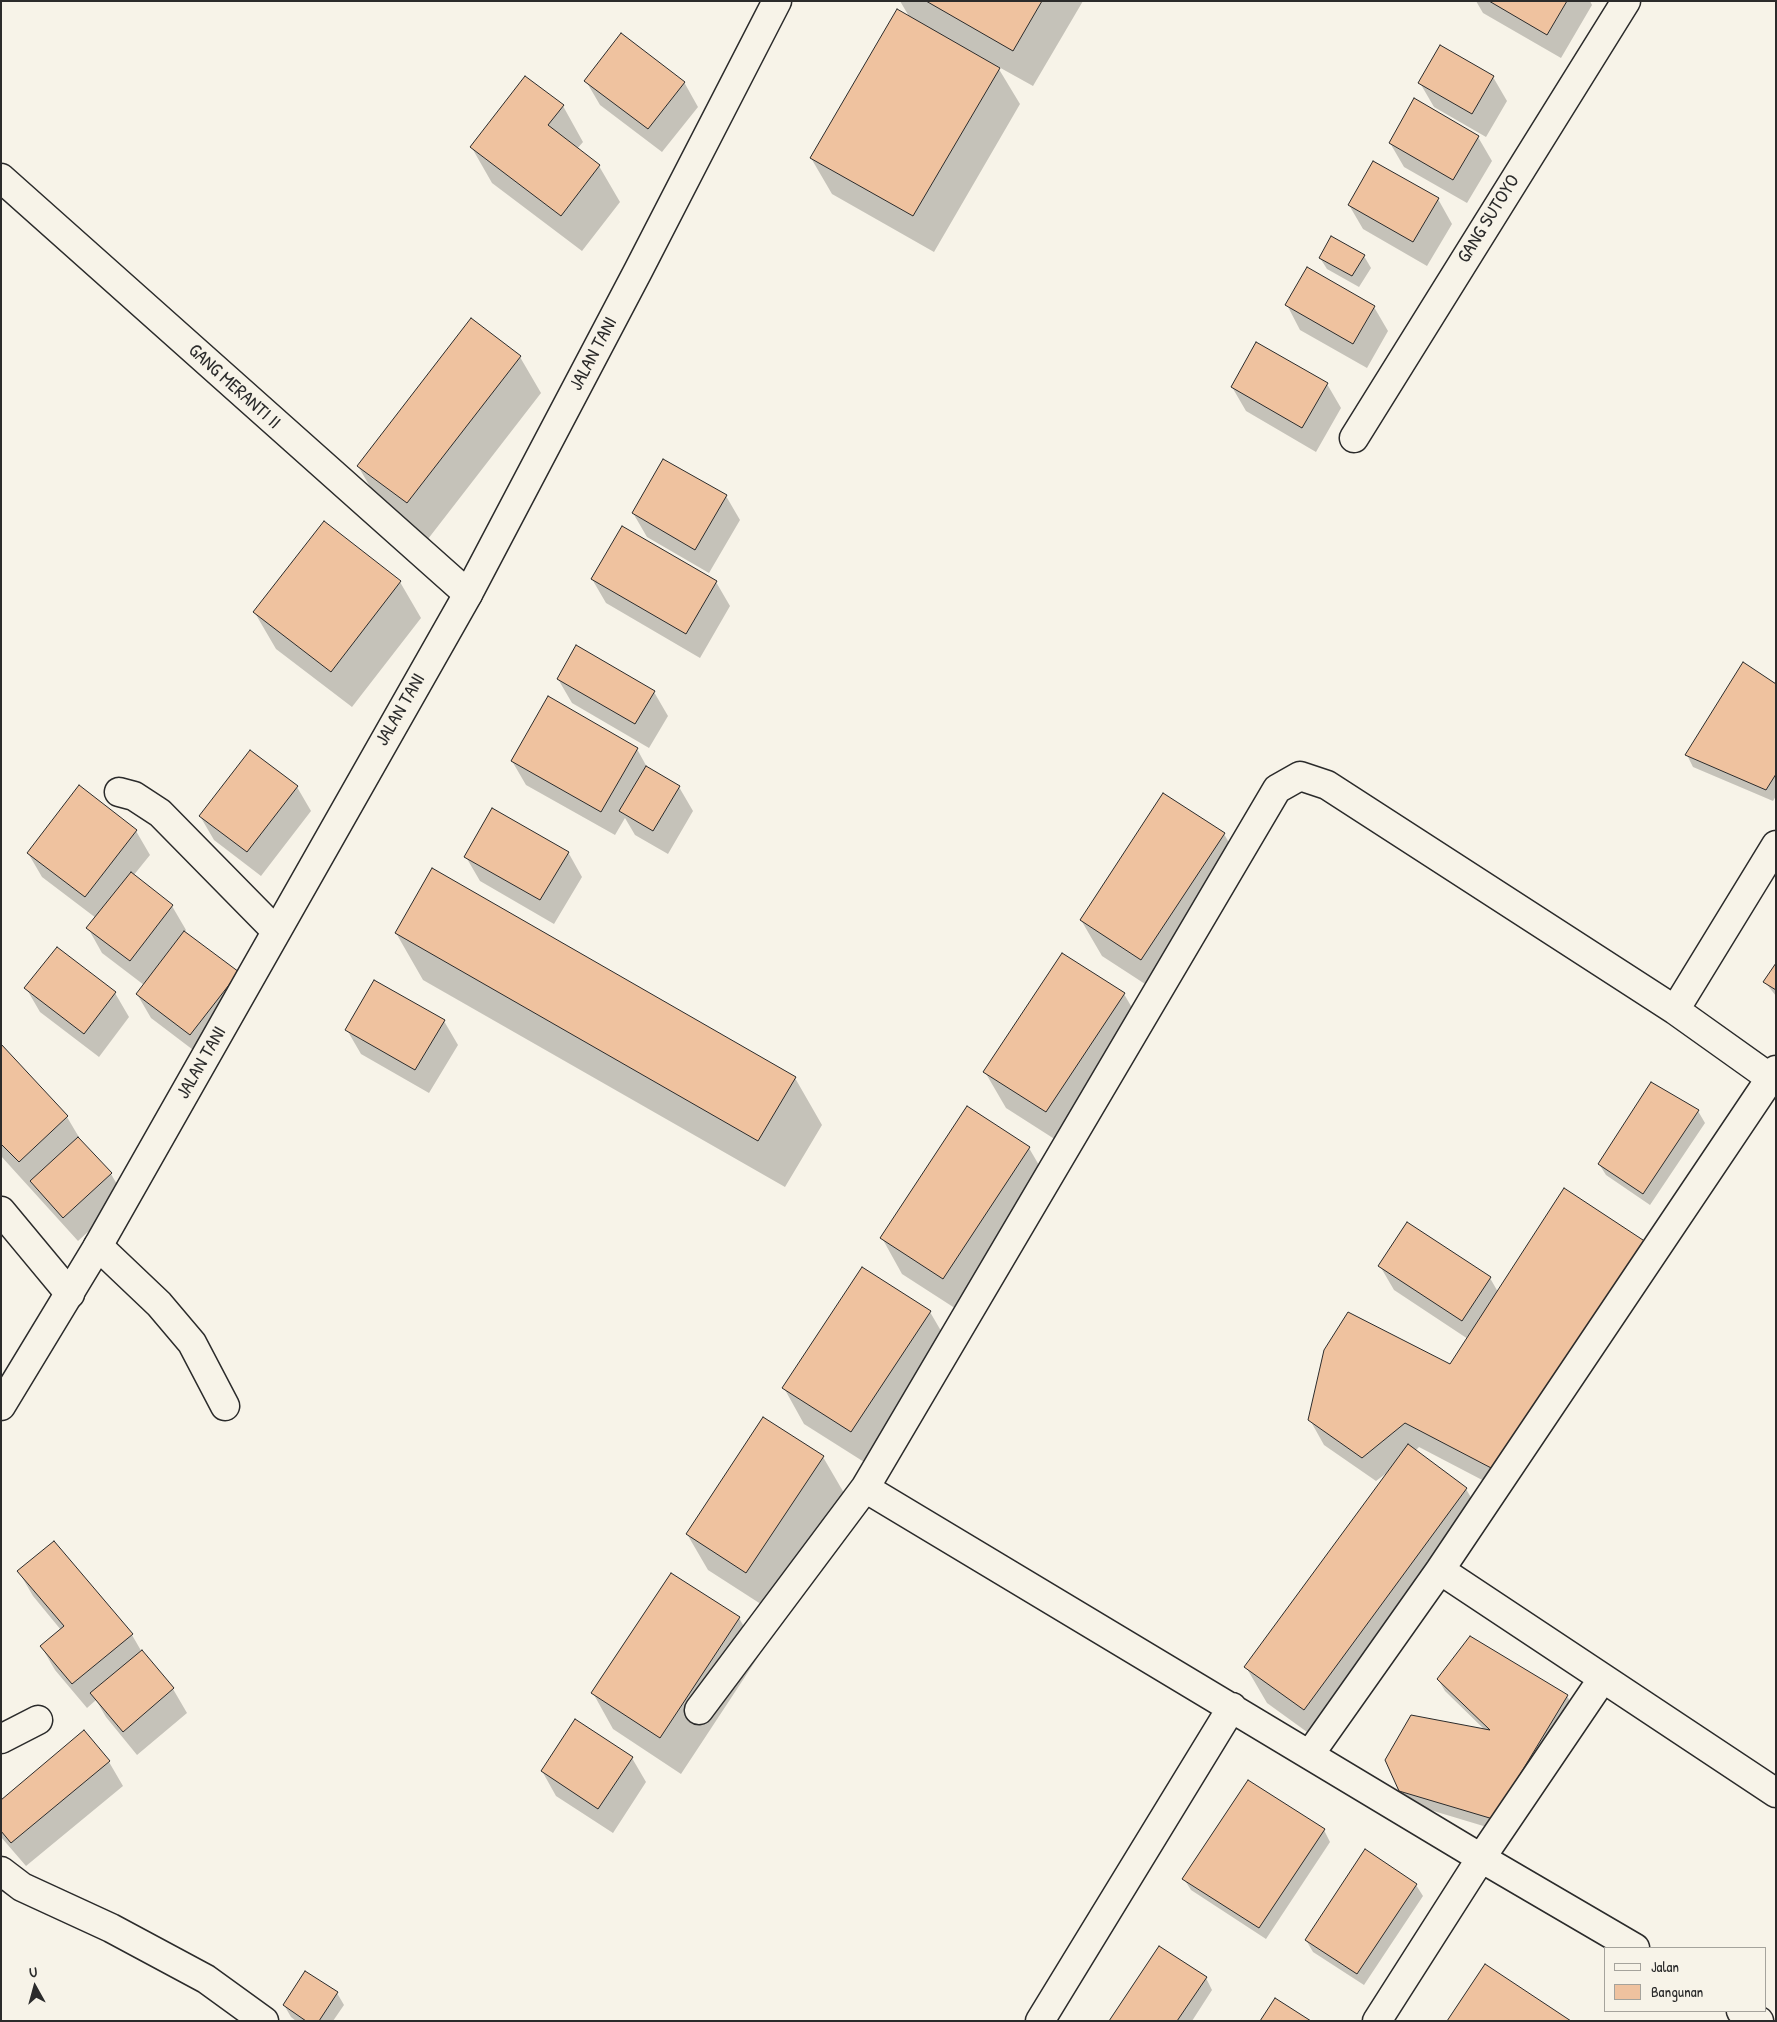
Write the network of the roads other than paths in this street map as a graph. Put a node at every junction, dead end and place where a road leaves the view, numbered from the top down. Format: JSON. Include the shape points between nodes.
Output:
{"nodes":[{"id":1,"x":776,"y":1,"type":"edge"},
{"id":2,"x":1626,"y":1,"type":"edge"},
{"id":3,"x":1,"y":178,"type":"edge"},
{"id":4,"x":1354,"y":438,"type":"dead end"},
{"id":5,"x":468,"y":594,"type":"junction"},
{"id":6,"x":119,"y":792,"type":"dead end"},
{"id":7,"x":1776,"y":845,"type":"edge"},
{"id":8,"x":276,"y":931,"type":"junction"},
{"id":9,"x":1675,"y":1010,"type":"junction"},
{"id":10,"x":1774,"y":1077,"type":"edge"},
{"id":11,"x":1,"y":1211,"type":"edge"},
{"id":12,"x":98,"y":1246,"type":"junction"},
{"id":13,"x":70,"y":1294,"type":"junction"},
{"id":14,"x":1,"y":1406,"type":"edge"},
{"id":15,"x":224,"y":1406,"type":"dead end"},
{"id":16,"x":865,"y":1488,"type":"junction"},
{"id":17,"x":1440,"y":1570,"type":"junction"},
{"id":18,"x":1603,"y":1678,"type":"junction"},
{"id":19,"x":1232,"y":1707,"type":"junction"},
{"id":20,"x":699,"y":1710,"type":"dead end"},
{"id":21,"x":38,"y":1720,"type":"dead end"},
{"id":22,"x":1,"y":1740,"type":"edge"},
{"id":23,"x":1310,"y":1754,"type":"junction"},
{"id":24,"x":1776,"y":1793,"type":"edge"},
{"id":25,"x":1481,"y":1858,"type":"junction"},
{"id":26,"x":1,"y":1871,"type":"edge"},
{"id":27,"x":1633,"y":1947,"type":"edge"},
{"id":28,"x":1744,"y":2012,"type":"edge"},
{"id":29,"x":264,"y":2021,"type":"edge"},
{"id":30,"x":1040,"y":2021,"type":"edge"},
{"id":31,"x":1377,"y":2021,"type":"edge"},
{"id":32,"x":1759,"y":2021,"type":"edge"}],
"edges":[{"from":1,"to":5,"type":"main road","name":"JALAN TANI"},
{"from":2,"to":4,"type":"main road","name":"GANG SUTOYO"},
{"from":3,"to":5,"type":"main road","name":"GANG MERANTI II"},
{"from":5,"to":8,"type":"main road","name":"JALAN TANI"},
{"from":6,"to":8,"type":"main road","via":[[134,796],[160,813]]},
{"from":7,"to":9,"type":"main road"},
{"from":8,"to":12,"type":"main road","name":"JALAN TANI"},
{"from":9,"to":10,"type":"main road"},
{"from":9,"to":16,"type":"main road","via":[[1327,784],[1300,776],[1277,789]]},
{"from":10,"to":17,"type":"main road"},
{"from":11,"to":13,"type":"main road"},
{"from":12,"to":13,"type":"main road","name":"JALAN TANI"},
{"from":12,"to":15,"type":"main road","via":[[159,1304],[192,1343]]},
{"from":13,"to":14,"type":"main road","name":"JALAN TANI"},
{"from":16,"to":19,"type":"main road"},
{"from":16,"to":20,"type":"main road"},
{"from":17,"to":18,"type":"main road"},
{"from":17,"to":23,"type":"main road"},
{"from":18,"to":24,"type":"main road"},
{"from":18,"to":25,"type":"main road"},
{"from":19,"to":23,"type":"main road"},
{"from":19,"to":30,"type":"main road"},
{"from":21,"to":22,"type":"main road"},
{"from":23,"to":25,"type":"main road"},
{"from":25,"to":27,"type":"main road"},
{"from":25,"to":31,"type":"main road"},
{"from":26,"to":29,"type":"main road","via":[[22,1886],[110,1928],[206,1980]]},
{"from":28,"to":32,"type":"main road"}]}
